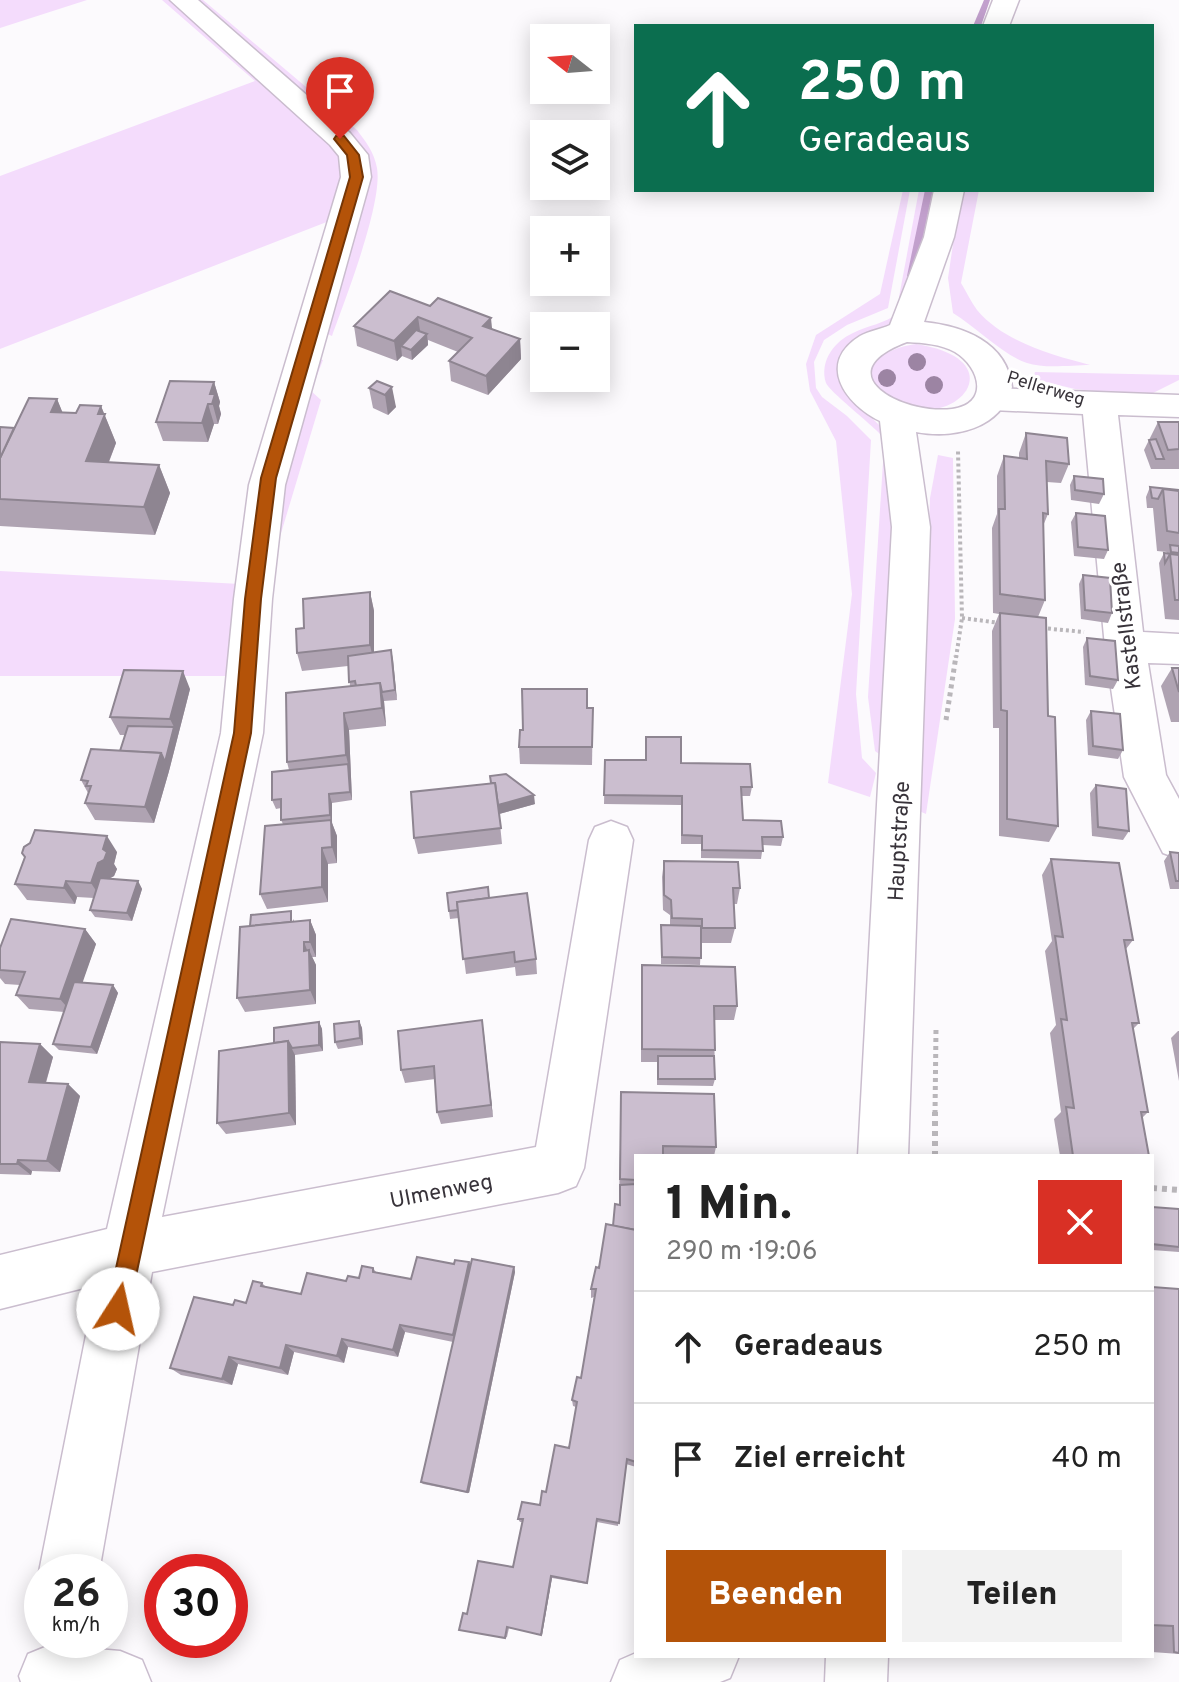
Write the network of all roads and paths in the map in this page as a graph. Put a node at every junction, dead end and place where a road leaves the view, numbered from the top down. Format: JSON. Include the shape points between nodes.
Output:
{"nodes":[{"id":1,"x":183,"y":0,"type":"edge"},
{"id":2,"x":1006,"y":0,"type":"edge"},
{"id":3,"x":997,"y":24,"type":"edge"},
{"id":4,"x":949,"y":192,"type":"edge"},
{"id":5,"x":939,"y":237,"type":"junction"},
{"id":6,"x":904,"y":332,"type":"junction"},
{"id":7,"x":950,"y":337,"type":"junction"},
{"id":8,"x":993,"y":385,"type":"junction"},
{"id":9,"x":1099,"y":404,"type":"junction"},
{"id":10,"x":1179,"y":406,"type":"edge"},
{"id":11,"x":897,"y":418,"type":"junction"},
{"id":12,"x":955,"y":433,"type":"junction"},
{"id":13,"x":911,"y":527,"type":"junction"},
{"id":14,"x":1006,"y":623,"type":"edge"},
{"id":15,"x":1036,"y":627,"type":"edge"},
{"id":16,"x":1125,"y":642,"type":"junction"},
{"id":17,"x":1179,"y":649,"type":"edge"},
{"id":18,"x":611,"y":840,"type":"dead end"},
{"id":19,"x":1179,"y":840,"type":"edge"},
{"id":20,"x":883,"y":1154,"type":"edge"},
{"id":21,"x":1154,"y":1188,"type":"edge"},
{"id":22,"x":1179,"y":1190,"type":"edge"},
{"id":23,"x":129,"y":1250,"type":"junction"},
{"id":24,"x":0,"y":1282,"type":"edge"},
{"id":25,"x":72,"y":1554,"type":"edge"},
{"id":26,"x":857,"y":1658,"type":"edge"},
{"id":27,"x":51,"y":1666,"type":"edge"},
{"id":28,"x":120,"y":1682,"type":"edge"},
{"id":29,"x":856,"y":1682,"type":"edge"}],
"edges":[{"from":1,"to":23,"type":"street","via":[[340,139],[353,155],[356,177],[269,478],[242,733]]},
{"from":2,"to":3,"type":"street"},
{"from":4,"to":5,"type":"street"},
{"from":5,"to":6,"type":"street"},
{"from":5,"to":7,"type":"street"},
{"from":6,"to":7,"type":"street"},
{"from":6,"to":11,"type":"street","via":[[865,347],[855,360],[853,376],[860,392]]},
{"from":7,"to":8,"type":"street","via":[[984,357]]},
{"from":8,"to":9,"type":"street","name":"Pellerweg"},
{"from":8,"to":12,"type":"street","via":[[981,411],[965,419]]},
{"from":9,"to":10,"type":"street","name":"Pellerweg"},
{"from":9,"to":16,"type":"street","name":"Kastellstraße"},
{"from":11,"to":12,"type":"street"},
{"from":11,"to":13,"type":"street","name":"Hauptstraße"},
{"from":12,"to":13,"type":"street","name":"Hauptstraße"},
{"from":12,"to":14,"type":"path","via":[[962,618]]},
{"from":13,"to":20,"type":"street","name":"Hauptstraße"},
{"from":15,"to":16,"type":"path"},
{"from":16,"to":17,"type":"street"},
{"from":16,"to":19,"type":"street","name":"Kastellstraße","via":[[1145,777]]},
{"from":18,"to":23,"type":"street","name":"Ulmenweg","via":[[558,1168]]},
{"from":21,"to":22,"type":"path"},
{"from":23,"to":24,"type":"street","name":"Ulmenweg"},
{"from":23,"to":25,"type":"street"},
{"from":26,"to":29,"type":"street"},
{"from":27,"to":28,"type":"street"}]}
